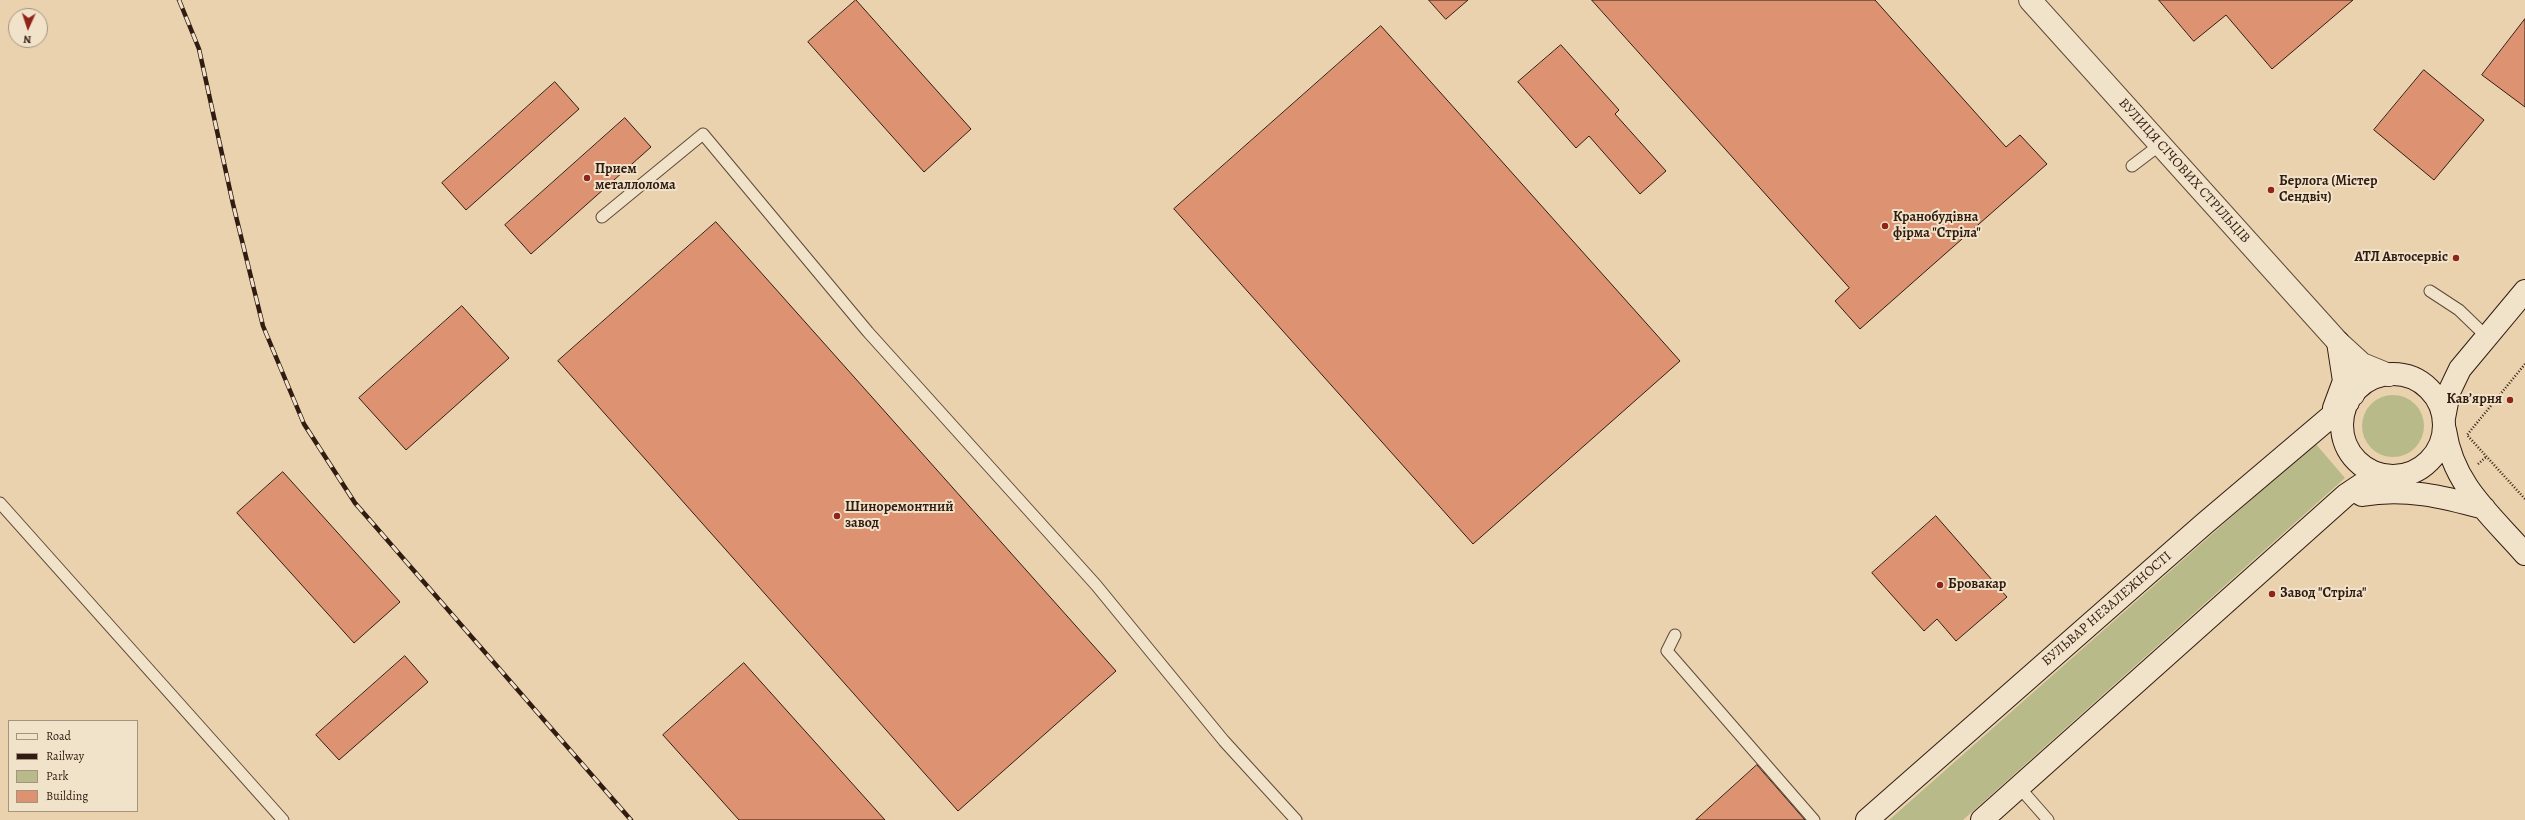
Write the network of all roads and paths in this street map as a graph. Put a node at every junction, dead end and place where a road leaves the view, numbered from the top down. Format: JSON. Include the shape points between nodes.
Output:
{"nodes":[{"id":1,"x":2030,"y":0,"type":"edge"},
{"id":2,"x":2161,"y":144,"type":"junction"},
{"id":3,"x":2132,"y":166,"type":"dead end"},
{"id":4,"x":602,"y":217,"type":"dead end"},
{"id":5,"x":2430,"y":291,"type":"dead end"},
{"id":6,"x":2525,"y":291,"type":"edge"},
{"id":7,"x":2487,"y":337,"type":"junction"},
{"id":8,"x":2338,"y":342,"type":"junction"},
{"id":9,"x":2465,"y":361,"type":"junction"},
{"id":10,"x":2525,"y":364,"type":"edge"},
{"id":11,"x":2398,"y":376,"type":"junction"},
{"id":12,"x":2351,"y":398,"type":"junction"},
{"id":13,"x":2326,"y":419,"type":"junction"},
{"id":14,"x":2444,"y":422,"type":"junction"},
{"id":15,"x":2394,"y":476,"type":"junction"},
{"id":16,"x":2525,"y":499,"type":"edge"},
{"id":17,"x":2339,"y":501,"type":"junction"},
{"id":18,"x":0,"y":503,"type":"edge"},
{"id":19,"x":2484,"y":508,"type":"junction"},
{"id":20,"x":2525,"y":554,"type":"edge"},
{"id":21,"x":1675,"y":635,"type":"dead end"},
{"id":22,"x":2019,"y":787,"type":"junction"},
{"id":23,"x":283,"y":820,"type":"edge"},
{"id":24,"x":1296,"y":820,"type":"edge"},
{"id":25,"x":1814,"y":820,"type":"edge"},
{"id":26,"x":1867,"y":820,"type":"edge"},
{"id":27,"x":1982,"y":820,"type":"edge"},
{"id":28,"x":2048,"y":820,"type":"edge"}],
"edges":[{"from":1,"to":2,"type":"street","name":"ВУЛИЦЯ СІЧОВИХ СТРІЛЬЦІВ"},
{"from":2,"to":3,"type":"lane"},
{"from":2,"to":8,"type":"street","name":"ВУЛИЦЯ СІЧОВИХ СТРІЛЬЦІВ"},
{"from":4,"to":24,"type":"lane","via":[[703,134],[868,332],[1096,585],[1224,741]]},
{"from":5,"to":7,"type":"lane","via":[[2459,310]]},
{"from":6,"to":7,"type":"street"},
{"from":7,"to":9,"type":"street"},
{"from":8,"to":11,"type":"street","name":"ВУЛИЦЯ СІЧОВИХ СТРІЛЬЦІВ","via":[[2362,364]]},
{"from":8,"to":12,"type":"street","name":"ВУЛИЦЯ СІЧОВИХ СТРІЛЬЦІВ","via":[[2352,366],[2354,380]]},
{"from":8,"to":13,"type":"street","via":[[2344,381],[2339,399]]},
{"from":9,"to":11,"type":"street","via":[[2438,375]]},
{"from":9,"to":14,"type":"street","via":[[2449,392]]},
{"from":10,"to":16,"type":"path","via":[[2467,435]]},
{"from":11,"to":12,"type":"street","via":[[2369,381]]},
{"from":11,"to":14,"type":"street","via":[[2422,383],[2431,391],[2438,402]]},
{"from":12,"to":13,"type":"street","name":"БУЛЬВАР НЕЗАЛЕЖНОСТІ"},
{"from":12,"to":15,"type":"street","via":[[2342,426],[2349,450],[2366,468]]},
{"from":13,"to":26,"type":"street","name":"БУЛЬВАР НЕЗАЛЕЖНОСТІ"},
{"from":14,"to":15,"type":"street","via":[[2442,442],[2431,460],[2414,472]]},
{"from":14,"to":19,"type":"street","via":[[2448,450],[2455,470]]},
{"from":15,"to":17,"type":"street","via":[[2367,481]]},
{"from":15,"to":19,"type":"street","via":[[2433,481]]},
{"from":17,"to":19,"type":"street","via":[[2373,493],[2401,492],[2433,495]]},
{"from":17,"to":22,"type":"street"},
{"from":18,"to":23,"type":"lane"},
{"from":19,"to":20,"type":"street"},
{"from":21,"to":25,"type":"lane","via":[[1667,651]]},
{"from":22,"to":27,"type":"street"},
{"from":22,"to":28,"type":"lane"}]}
